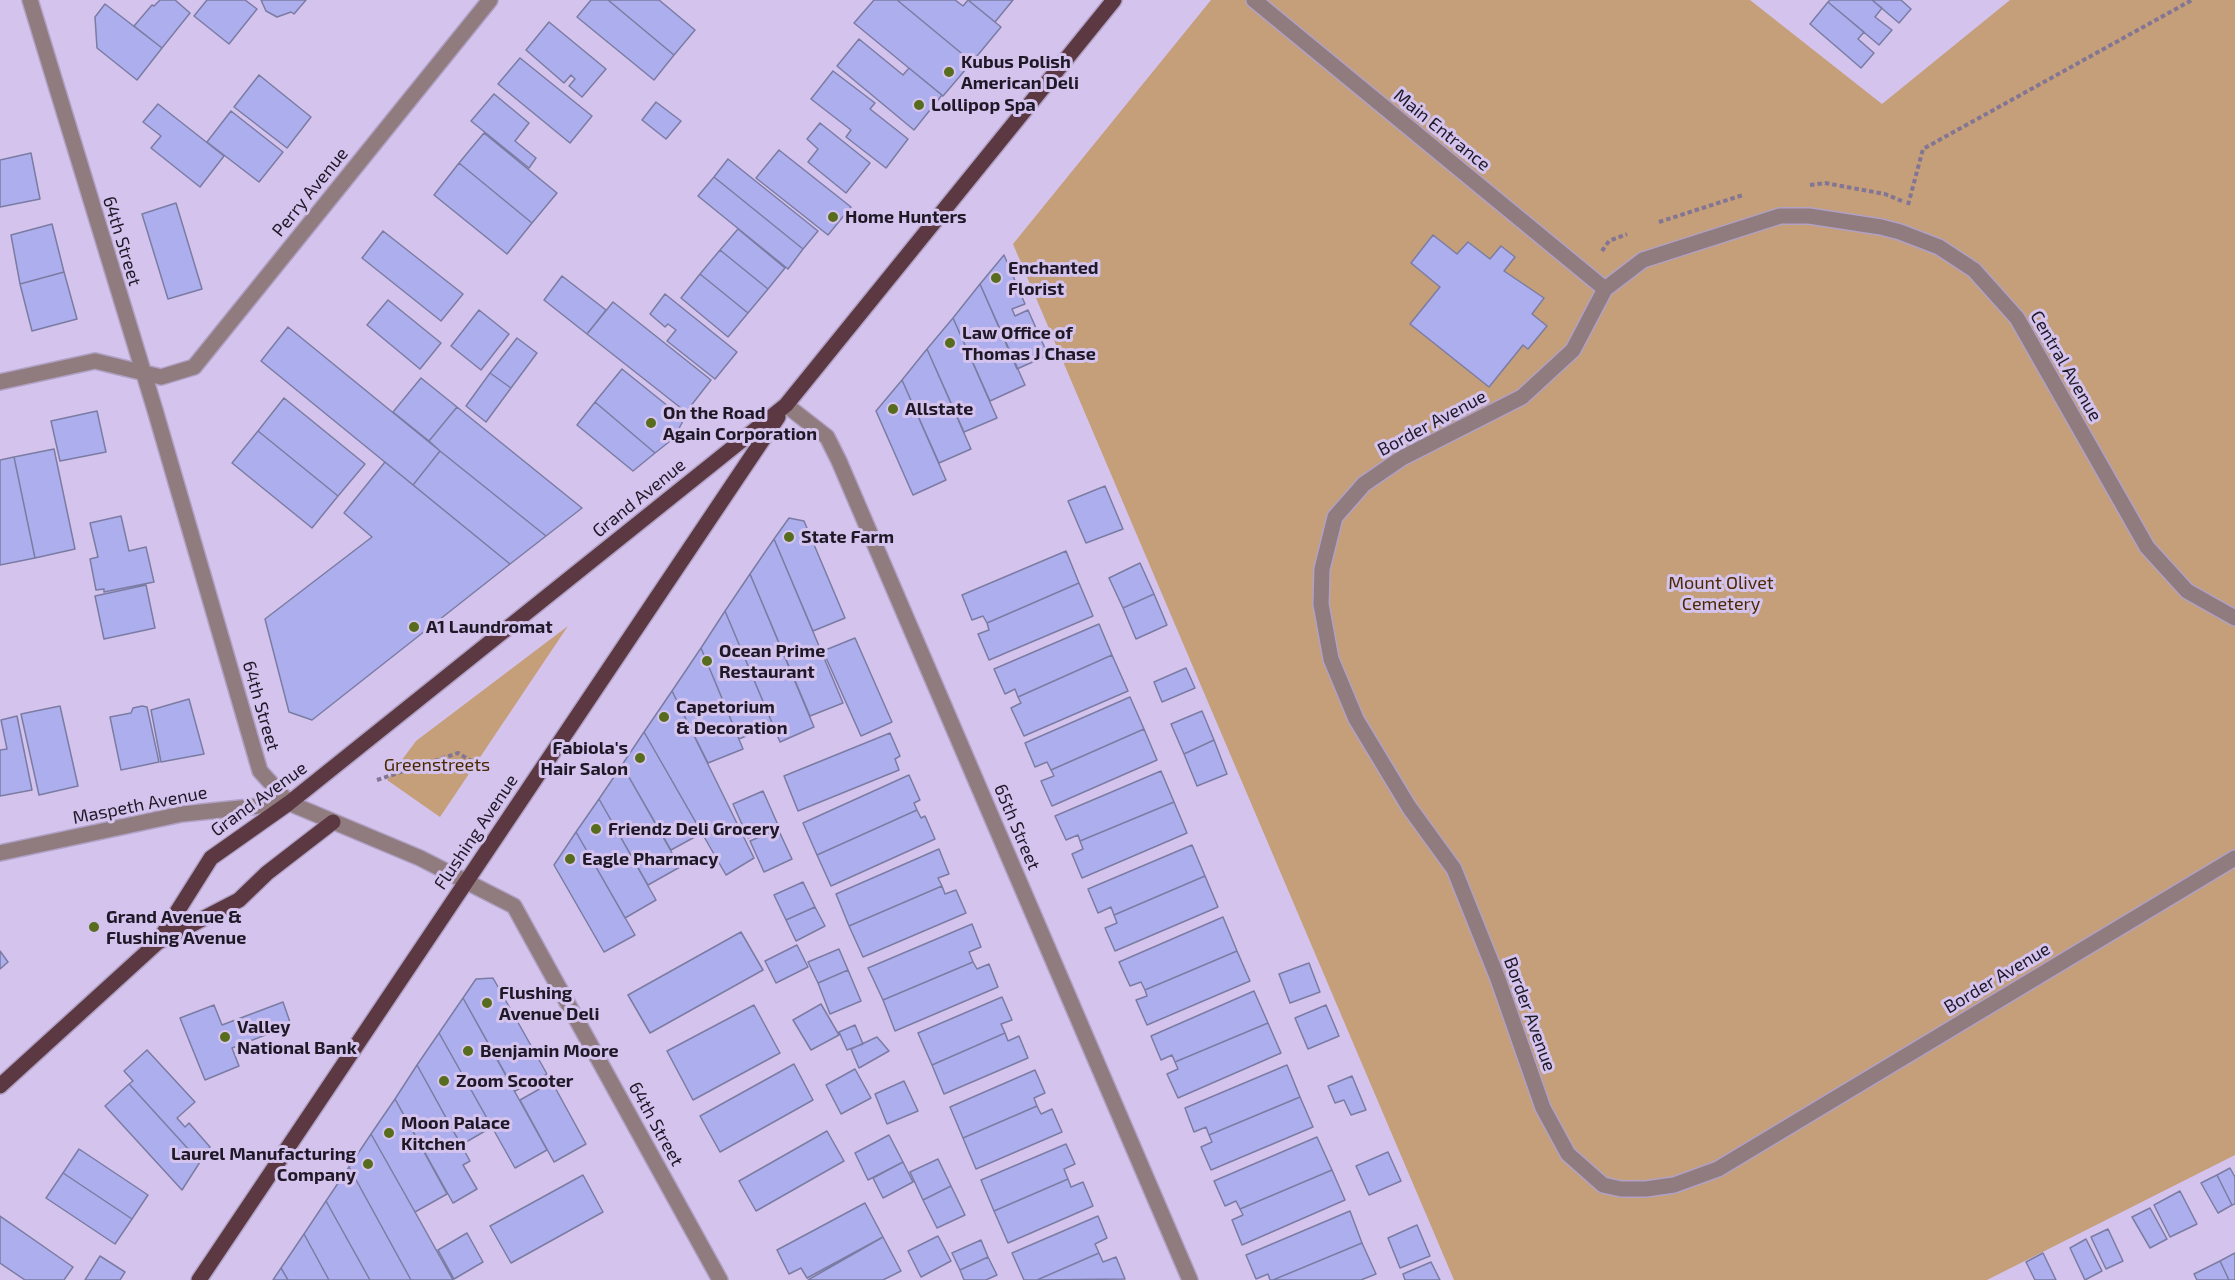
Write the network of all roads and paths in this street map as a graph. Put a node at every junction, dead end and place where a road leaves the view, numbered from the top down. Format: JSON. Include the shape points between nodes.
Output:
{"nodes":[{"id":1,"x":30,"y":0,"type":"edge"},
{"id":2,"x":490,"y":0,"type":"edge"},
{"id":3,"x":1114,"y":0,"type":"edge"},
{"id":4,"x":1254,"y":0,"type":"edge"},
{"id":5,"x":2192,"y":0,"type":"edge"},
{"id":6,"x":1802,"y":186,"type":"dead end"},
{"id":7,"x":1755,"y":192,"type":"dead end"},
{"id":8,"x":1908,"y":203,"type":"junction"},
{"id":9,"x":1917,"y":206,"type":"dead end"},
{"id":10,"x":1654,"y":224,"type":"dead end"},
{"id":11,"x":1634,"y":231,"type":"dead end"},
{"id":12,"x":1900,"y":232,"type":"junction"},
{"id":13,"x":1588,"y":275,"type":"junction"},
{"id":14,"x":1605,"y":289,"type":"junction"},
{"id":15,"x":142,"y":373,"type":"junction"},
{"id":16,"x":0,"y":382,"type":"edge"},
{"id":17,"x":786,"y":405,"type":"junction"},
{"id":18,"x":2235,"y":618,"type":"edge"},
{"id":19,"x":483,"y":768,"type":"dead end"},
{"id":20,"x":376,"y":780,"type":"dead end"},
{"id":21,"x":289,"y":803,"type":"junction"},
{"id":22,"x":333,"y":822,"type":"junction"},
{"id":23,"x":0,"y":853,"type":"edge"},
{"id":24,"x":2235,"y":858,"type":"edge"},
{"id":25,"x":466,"y":882,"type":"junction"},
{"id":26,"x":158,"y":942,"type":"junction"},
{"id":27,"x":0,"y":1086,"type":"edge"},
{"id":28,"x":199,"y":1280,"type":"edge"},
{"id":29,"x":720,"y":1280,"type":"edge"},
{"id":30,"x":1190,"y":1280,"type":"edge"}],
"edges":[{"from":1,"to":15,"type":"street","name":"64th Street"},
{"from":2,"to":15,"type":"street","name":"Perry Avenue","via":[[194,367],[161,377]]},
{"from":3,"to":17,"type":"main road","name":"Grand Avenue"},
{"from":4,"to":13,"type":"street","name":"Main Entrance"},
{"from":5,"to":8,"type":"path","via":[[1923,149]]},
{"from":6,"to":8,"type":"path","via":[[1825,183],[1884,194]]},
{"from":7,"to":10,"type":"path"},
{"from":8,"to":9,"type":"path"},
{"from":8,"to":12,"type":"path"},
{"from":11,"to":13,"type":"path","via":[[1609,241]]},
{"from":12,"to":14,"type":"street","name":"Central Avenue","via":[[1809,216],[1780,216],[1643,260]]},
{"from":12,"to":18,"type":"street","name":"Central Avenue","via":[[1939,247],[1974,270],[2017,318],[2147,547],[2187,591]]},
{"from":13,"to":14,"type":"street","name":"Main Entrance"},
{"from":14,"to":24,"type":"street","name":"Border Avenue","via":[[1573,350],[1522,397],[1402,458],[1364,484],[1335,517],[1322,569],[1321,604],[1331,659],[1352,709],[1409,807],[1454,869],[1543,1108],[1568,1154],[1603,1185],[1621,1189],[1674,1185],[1718,1169]]},
{"from":15,"to":16,"type":"street","name":"Perry Avenue","via":[[95,362]]},
{"from":15,"to":21,"type":"street","name":"64th Street","via":[[260,771]]},
{"from":17,"to":21,"type":"main road","name":"Grand Avenue"},
{"from":17,"to":25,"type":"main road","name":"Flushing Avenue"},
{"from":17,"to":30,"type":"street","name":"65th Street","via":[[826,437],[839,461]]},
{"from":19,"to":20,"type":"path","via":[[458,753]]},
{"from":21,"to":22,"type":"street","name":"64th Street"},
{"from":21,"to":23,"type":"street","name":"Maspeth Avenue","via":[[182,814]]},
{"from":21,"to":26,"type":"main road","name":"Grand Avenue","via":[[211,858]]},
{"from":22,"to":25,"type":"street","name":"64th Street"},
{"from":22,"to":26,"type":"main road","name":"Grand Avenue","via":[[239,900]]},
{"from":25,"to":28,"type":"main road","name":"Flushing Avenue"},
{"from":25,"to":29,"type":"street","name":"64th Street","via":[[513,906]]},
{"from":26,"to":27,"type":"main road","name":"Grand Avenue"}]}
